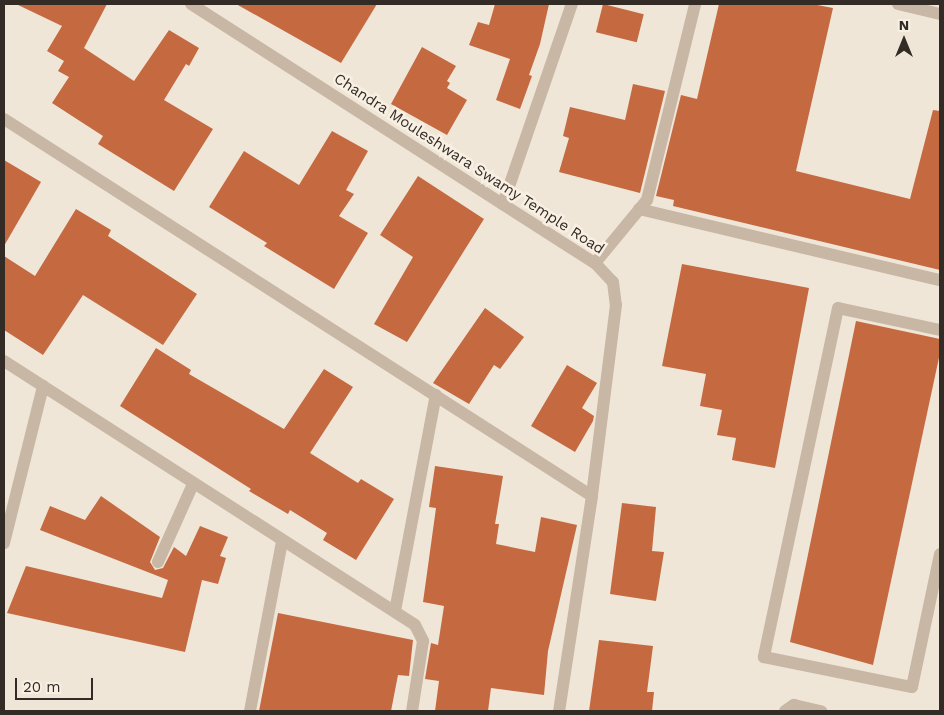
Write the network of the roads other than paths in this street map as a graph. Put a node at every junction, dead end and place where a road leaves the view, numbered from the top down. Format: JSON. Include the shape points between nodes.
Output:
{"nodes":[{"id":1,"x":191,"y":4,"type":"edge"},
{"id":2,"x":572,"y":4,"type":"edge"},
{"id":3,"x":695,"y":4,"type":"edge"},
{"id":4,"x":898,"y":4,"type":"edge"},
{"id":5,"x":940,"y":14,"type":"edge"},
{"id":6,"x":4,"y":119,"type":"edge"},
{"id":7,"x":503,"y":204,"type":"junction"},
{"id":8,"x":639,"y":209,"type":"junction"},
{"id":9,"x":594,"y":263,"type":"junction"},
{"id":10,"x":940,"y":280,"type":"edge"},
{"id":11,"x":940,"y":330,"type":"edge"},
{"id":12,"x":4,"y":361,"type":"edge"},
{"id":13,"x":43,"y":386,"type":"junction"},
{"id":14,"x":436,"y":394,"type":"junction"},
{"id":15,"x":193,"y":484,"type":"junction"},
{"id":16,"x":592,"y":496,"type":"junction"},
{"id":17,"x":282,"y":542,"type":"junction"},
{"id":18,"x":4,"y":543,"type":"edge"},
{"id":19,"x":940,"y":554,"type":"edge"},
{"id":20,"x":158,"y":562,"type":"dead end"},
{"id":21,"x":395,"y":611,"type":"junction"},
{"id":22,"x":250,"y":711,"type":"edge"},
{"id":23,"x":412,"y":711,"type":"edge"},
{"id":24,"x":559,"y":711,"type":"edge"},
{"id":25,"x":785,"y":711,"type":"edge"},
{"id":26,"x":821,"y":711,"type":"edge"}],
"edges":[{"from":1,"to":7,"type":"street","name":"Chandra Mouleshwara Swamy Temple Road"},
{"from":2,"to":7,"type":"street"},
{"from":3,"to":8,"type":"street","via":[[647,200]]},
{"from":4,"to":5,"type":"street"},
{"from":6,"to":14,"type":"street"},
{"from":7,"to":9,"type":"street","name":"Chandra Mouleshwara Swamy Temple Road"},
{"from":8,"to":9,"type":"street"},
{"from":8,"to":10,"type":"street"},
{"from":9,"to":16,"type":"street","name":"Chandra Mouleshwara Swamy Temple Road","via":[[612,282],[616,304]]},
{"from":11,"to":19,"type":"street","via":[[838,308],[764,658],[912,687]]},
{"from":12,"to":13,"type":"street"},
{"from":13,"to":15,"type":"street"},
{"from":13,"to":18,"type":"street"},
{"from":14,"to":16,"type":"street"},
{"from":14,"to":21,"type":"street"},
{"from":15,"to":17,"type":"street"},
{"from":15,"to":20,"type":"street"},
{"from":16,"to":24,"type":"street","name":"Chandra Mouleshwara Swamy Temple Road"},
{"from":17,"to":21,"type":"street"},
{"from":17,"to":22,"type":"street"},
{"from":21,"to":23,"type":"street","via":[[419,630],[423,641]]},
{"from":25,"to":26,"type":"street","via":[[794,705]]}]}
